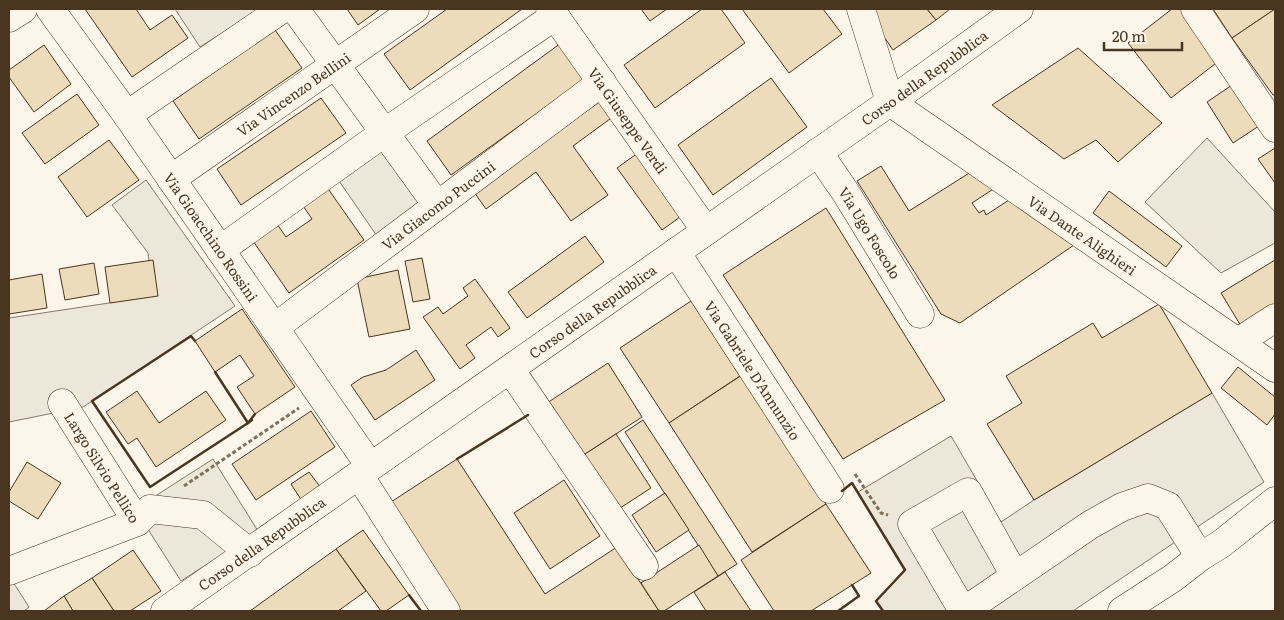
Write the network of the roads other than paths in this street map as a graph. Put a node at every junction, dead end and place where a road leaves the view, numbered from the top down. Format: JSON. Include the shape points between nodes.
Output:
{"nodes":[{"id":1,"x":23,"y":9,"type":"edge"},
{"id":2,"x":50,"y":9,"type":"edge"},
{"id":3,"x":282,"y":9,"type":"edge"},
{"id":4,"x":295,"y":9,"type":"edge"},
{"id":5,"x":415,"y":9,"type":"edge"},
{"id":6,"x":860,"y":9,"type":"edge"},
{"id":7,"x":1019,"y":9,"type":"edge"},
{"id":8,"x":1195,"y":9,"type":"edge"},
{"id":9,"x":553,"y":12,"type":"edge"},
{"id":10,"x":9,"y":18,"type":"edge"},
{"id":11,"x":335,"y":64,"type":"junction"},
{"id":12,"x":602,"y":82,"type":"junction"},
{"id":13,"x":890,"y":102,"type":"junction"},
{"id":14,"x":127,"y":115,"type":"junction"},
{"id":15,"x":1275,"y":128,"type":"edge"},
{"id":16,"x":384,"y":133,"type":"junction"},
{"id":17,"x":818,"y":152,"type":"junction"},
{"id":18,"x":171,"y":179,"type":"junction"},
{"id":19,"x":437,"y":205,"type":"junction"},
{"id":20,"x":706,"y":231,"type":"junction"},
{"id":21,"x":220,"y":250,"type":"junction"},
{"id":22,"x":676,"y":252,"type":"junction"},
{"id":23,"x":920,"y":314,"type":"dead end"},
{"id":24,"x":1275,"y":318,"type":"edge"},
{"id":25,"x":274,"y":328,"type":"junction"},
{"id":26,"x":1238,"y":342,"type":"junction"},
{"id":27,"x":1275,"y":368,"type":"edge"},
{"id":28,"x":510,"y":369,"type":"junction"},
{"id":29,"x":62,"y":403,"type":"dead end"},
{"id":30,"x":365,"y":471,"type":"junction"},
{"id":31,"x":830,"y":489,"type":"dead end"},
{"id":32,"x":1275,"y":501,"type":"edge"},
{"id":33,"x":143,"y":515,"type":"junction"},
{"id":34,"x":250,"y":553,"type":"junction"},
{"id":35,"x":1200,"y":557,"type":"junction"},
{"id":36,"x":644,"y":566,"type":"dead end"},
{"id":37,"x":9,"y":571,"type":"edge"},
{"id":38,"x":1015,"y":576,"type":"junction"},
{"id":39,"x":165,"y":611,"type":"edge"},
{"id":40,"x":446,"y":611,"type":"edge"},
{"id":41,"x":963,"y":611,"type":"edge"},
{"id":42,"x":1122,"y":611,"type":"edge"}],
"edges":[{"from":1,"to":10,"type":"street"},
{"from":2,"to":14,"type":"street","name":"Via Gioacchino Rossini"},
{"from":3,"to":14,"type":"street"},
{"from":4,"to":11,"type":"street"},
{"from":5,"to":11,"type":"street","name":"Via Vincenzo Bellini"},
{"from":6,"to":13,"type":"street"},
{"from":7,"to":13,"type":"street","name":"Corso della Repubblica"},
{"from":8,"to":15,"type":"street"},
{"from":9,"to":12,"type":"street","name":"Via Giuseppe Verdi"},
{"from":9,"to":16,"type":"street"},
{"from":11,"to":16,"type":"street"},
{"from":11,"to":18,"type":"street","name":"Via Vincenzo Bellini"},
{"from":12,"to":19,"type":"street","name":"Via Giacomo Puccini"},
{"from":12,"to":20,"type":"street","name":"Via Giuseppe Verdi"},
{"from":13,"to":17,"type":"street","name":"Corso della Repubblica"},
{"from":13,"to":26,"type":"street","name":"Via Dante Alighieri"},
{"from":14,"to":18,"type":"street","name":"Via Gioacchino Rossini"},
{"from":16,"to":19,"type":"street"},
{"from":16,"to":21,"type":"street"},
{"from":17,"to":20,"type":"street","name":"Corso della Repubblica"},
{"from":17,"to":23,"type":"street","name":"Via Ugo Foscolo"},
{"from":18,"to":21,"type":"street","name":"Via Gioacchino Rossini"},
{"from":19,"to":25,"type":"street","name":"Via Giacomo Puccini"},
{"from":20,"to":22,"type":"street","name":"Corso della Repubblica"},
{"from":21,"to":25,"type":"street","name":"Via Gioacchino Rossini"},
{"from":22,"to":28,"type":"street","name":"Corso della Repubblica"},
{"from":22,"to":31,"type":"street","name":"Via Gabriele D'Annunzio"},
{"from":24,"to":26,"type":"street"},
{"from":25,"to":30,"type":"street","name":"Via Gioacchino Rossini","via":[[319,394]]},
{"from":26,"to":27,"type":"street","name":"Via Dante Alighieri"},
{"from":28,"to":30,"type":"street","name":"Corso della Repubblica"},
{"from":28,"to":36,"type":"street"},
{"from":29,"to":33,"type":"street","name":"Largo Silvio Pellico"},
{"from":30,"to":34,"type":"street","name":"Corso della Repubblica"},
{"from":30,"to":40,"type":"street","name":"Via Gioacchino Rossini"},
{"from":32,"to":35,"type":"street","via":[[1222,544]]},
{"from":33,"to":34,"type":"street","name":"Largo Silvio Pellico","via":[[204,515]]},
{"from":33,"to":37,"type":"street"},
{"from":34,"to":39,"type":"street","name":"Corso della Repubblica"},
{"from":35,"to":38,"type":"street","via":[[1168,506],[1148,498],[1090,525]]},
{"from":35,"to":42,"type":"street"},
{"from":38,"to":41,"type":"street"},
{"from":38,"to":41,"type":"street","via":[[968,492],[912,524]]}]}
